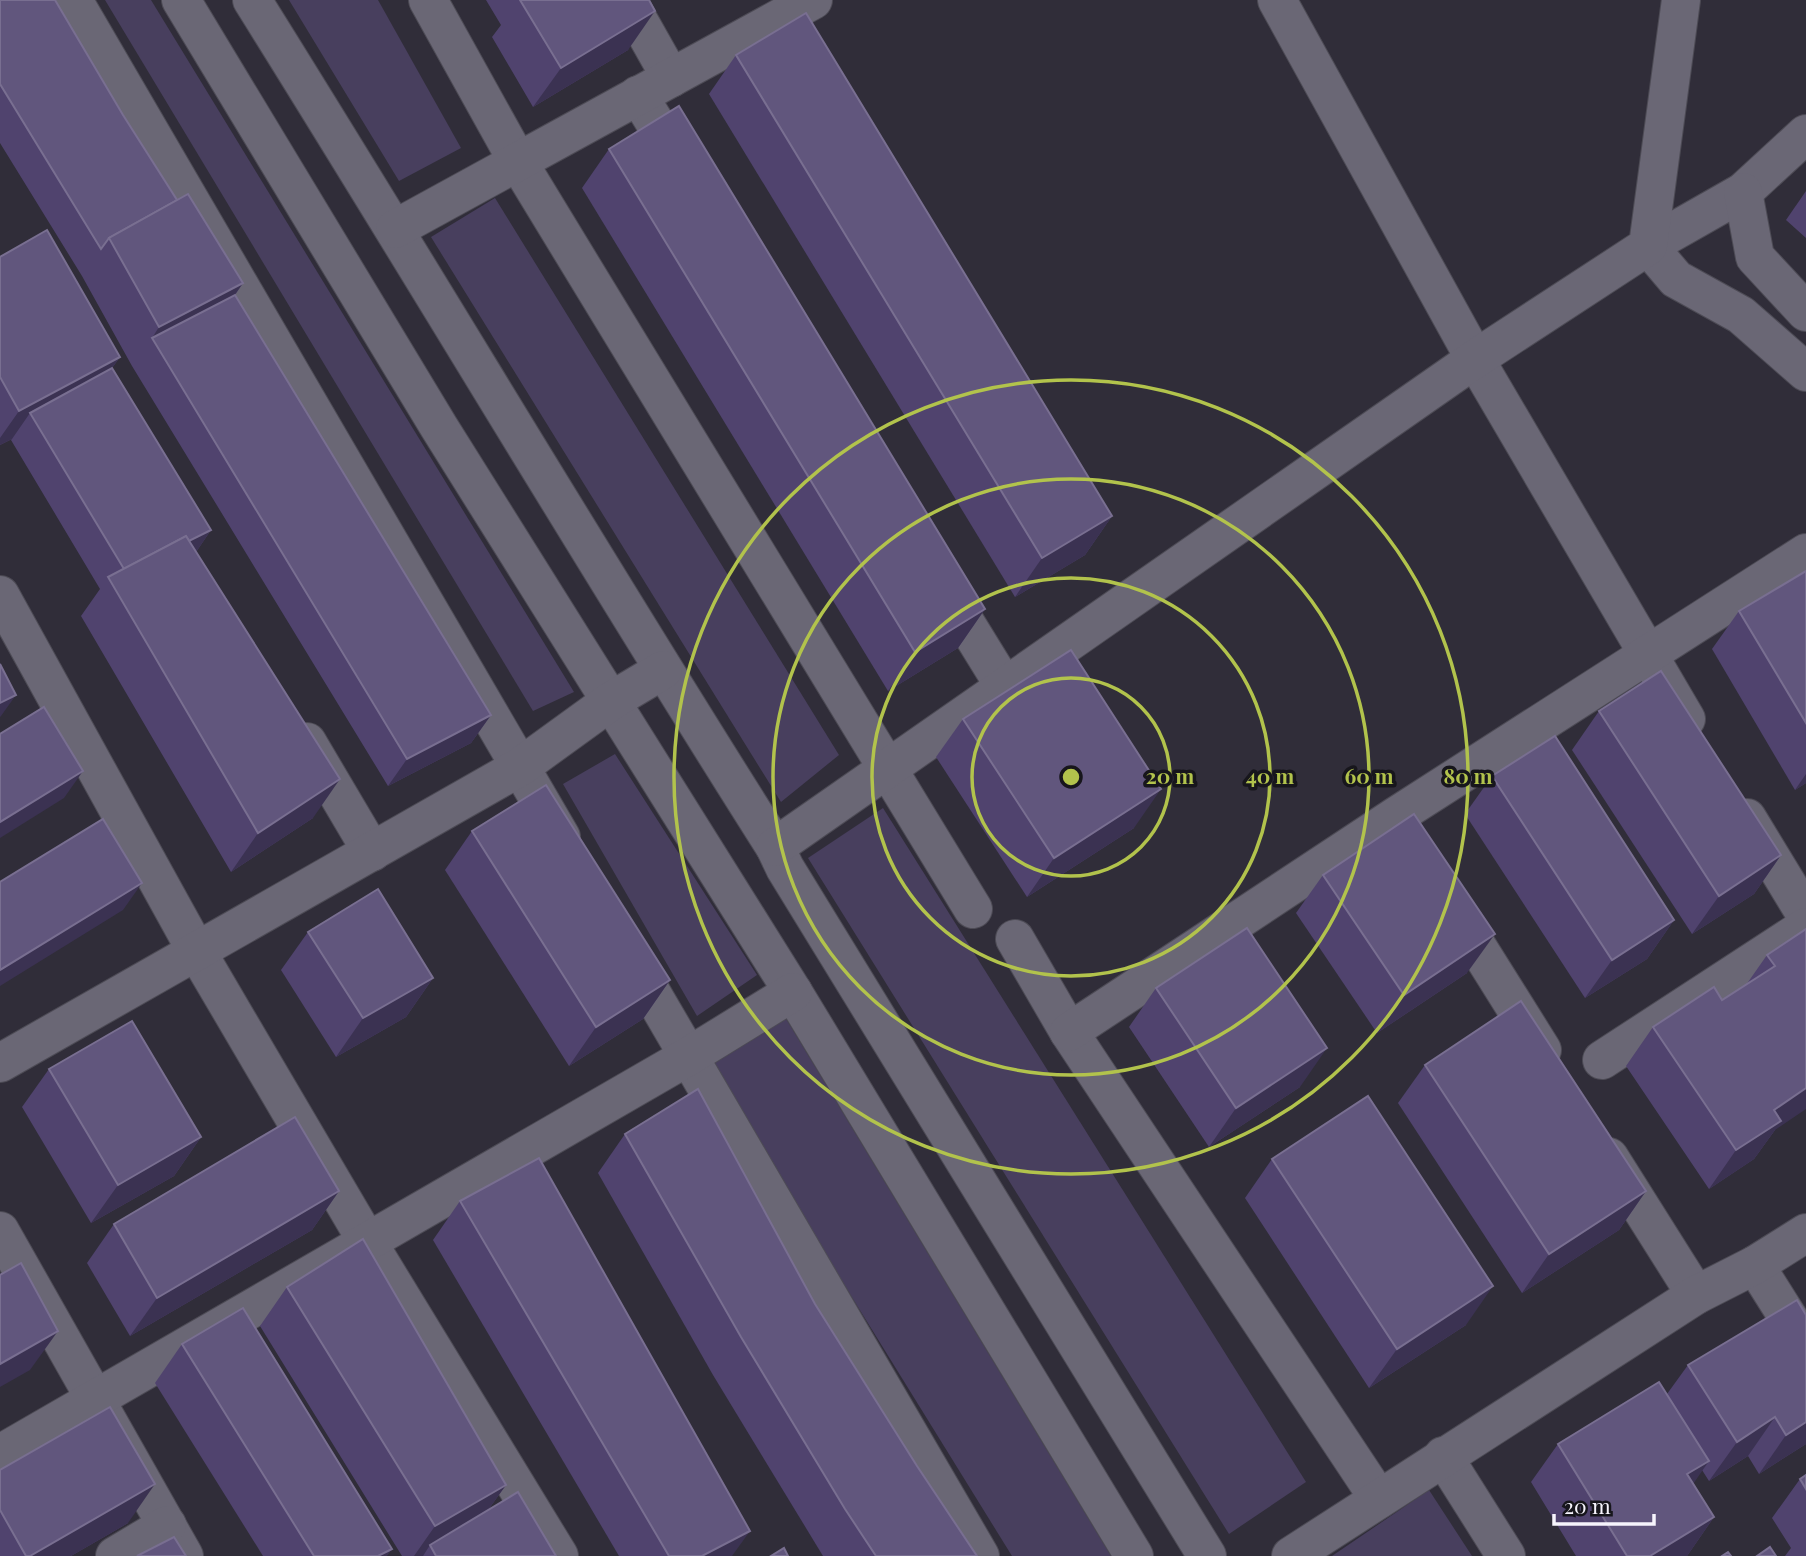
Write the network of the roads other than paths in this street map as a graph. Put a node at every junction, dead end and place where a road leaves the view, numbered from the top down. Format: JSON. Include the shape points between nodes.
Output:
{"nodes":[{"id":1,"x":73,"y":0,"type":"edge"},
{"id":2,"x":181,"y":0,"type":"edge"},
{"id":3,"x":251,"y":0,"type":"edge"},
{"id":4,"x":428,"y":0,"type":"edge"},
{"id":5,"x":627,"y":0,"type":"edge"},
{"id":6,"x":813,"y":0,"type":"edge"},
{"id":7,"x":1277,"y":0,"type":"edge"},
{"id":8,"x":1681,"y":0,"type":"edge"},
{"id":9,"x":655,"y":87,"type":"junction"},
{"id":10,"x":1806,"y":134,"type":"edge"},
{"id":11,"x":517,"y":162,"type":"junction"},
{"id":12,"x":697,"y":190,"type":"edge"},
{"id":13,"x":1743,"y":192,"type":"junction"},
{"id":14,"x":395,"y":229,"type":"junction"},
{"id":15,"x":1648,"y":246,"type":"junction"},
{"id":16,"x":1806,"y":312,"type":"edge"},
{"id":17,"x":1475,"y":359,"type":"junction"},
{"id":18,"x":1806,"y":372,"type":"edge"},
{"id":19,"x":1806,"y":553,"type":"edge"},
{"id":20,"x":925,"y":557,"type":"edge"},
{"id":21,"x":0,"y":595,"type":"edge"},
{"id":22,"x":1647,"y":654,"type":"junction"},
{"id":23,"x":663,"y":670,"type":"junction"},
{"id":24,"x":1005,"y":687,"type":"junction"},
{"id":25,"x":611,"y":701,"type":"junction"},
{"id":26,"x":290,"y":713,"type":"edge"},
{"id":27,"x":1705,"y":749,"type":"edge"},
{"id":28,"x":520,"y":767,"type":"junction"},
{"id":29,"x":886,"y":770,"type":"junction"},
{"id":30,"x":1726,"y":785,"type":"edge"},
{"id":31,"x":1396,"y":816,"type":"junction"},
{"id":32,"x":775,"y":847,"type":"junction"},
{"id":33,"x":372,"y":852,"type":"junction"},
{"id":34,"x":577,"y":863,"type":"edge"},
{"id":35,"x":973,"y":909,"type":"dead end"},
{"id":36,"x":1806,"y":915,"type":"edge"},
{"id":37,"x":612,"y":924,"type":"edge"},
{"id":38,"x":1806,"y":927,"type":"edge"},
{"id":39,"x":1015,"y":939,"type":"dead end"},
{"id":40,"x":197,"y":951,"type":"junction"},
{"id":41,"x":793,"y":992,"type":"junction"},
{"id":42,"x":1069,"y":1032,"type":"junction"},
{"id":43,"x":689,"y":1056,"type":"junction"},
{"id":44,"x":1602,"y":1060,"type":"dead end"},
{"id":45,"x":0,"y":1063,"type":"edge"},
{"id":46,"x":1564,"y":1085,"type":"edge"},
{"id":47,"x":1593,"y":1131,"type":"edge"},
{"id":48,"x":0,"y":1231,"type":"edge"},
{"id":49,"x":1806,"y":1233,"type":"edge"},
{"id":50,"x":368,"y":1243,"type":"junction"},
{"id":51,"x":1755,"y":1265,"type":"junction"},
{"id":52,"x":1696,"y":1295,"type":"junction"},
{"id":53,"x":1806,"y":1346,"type":"edge"},
{"id":54,"x":94,"y":1399,"type":"junction"},
{"id":55,"x":0,"y":1454,"type":"edge"},
{"id":56,"x":1443,"y":1456,"type":"junction"},
{"id":57,"x":1379,"y":1499,"type":"junction"},
{"id":58,"x":176,"y":1540,"type":"edge"},
{"id":59,"x":115,"y":1556,"type":"edge"},
{"id":60,"x":559,"y":1556,"type":"edge"},
{"id":61,"x":980,"y":1556,"type":"edge"},
{"id":62,"x":1134,"y":1556,"type":"edge"},
{"id":63,"x":1206,"y":1556,"type":"edge"},
{"id":64,"x":1291,"y":1556,"type":"edge"},
{"id":65,"x":1506,"y":1556,"type":"edge"}],
"edges":[{"from":1,"to":28,"type":"street"},
{"from":2,"to":25,"type":"street"},
{"from":3,"to":14,"type":"street"},
{"from":4,"to":11,"type":"street"},
{"from":5,"to":9,"type":"street"},
{"from":6,"to":9,"type":"street"},
{"from":7,"to":17,"type":"street"},
{"from":8,"to":15,"type":"street"},
{"from":9,"to":11,"type":"street"},
{"from":9,"to":12,"type":"street"},
{"from":10,"to":13,"type":"street"},
{"from":11,"to":14,"type":"street"},
{"from":11,"to":29,"type":"street"},
{"from":13,"to":15,"type":"street"},
{"from":13,"to":16,"type":"street","via":[[1755,257]]},
{"from":14,"to":23,"type":"street"},
{"from":15,"to":17,"type":"street"},
{"from":15,"to":18,"type":"street","via":[[1676,279],[1741,316]]},
{"from":17,"to":22,"type":"street"},
{"from":17,"to":24,"type":"street"},
{"from":19,"to":22,"type":"street"},
{"from":20,"to":24,"type":"street"},
{"from":21,"to":40,"type":"street"},
{"from":22,"to":27,"type":"street"},
{"from":22,"to":31,"type":"street"},
{"from":23,"to":25,"type":"street"},
{"from":23,"to":32,"type":"street"},
{"from":24,"to":29,"type":"street"},
{"from":25,"to":28,"type":"street"},
{"from":25,"to":41,"type":"street"},
{"from":26,"to":33,"type":"street"},
{"from":28,"to":33,"type":"street"},
{"from":28,"to":34,"type":"street"},
{"from":29,"to":32,"type":"street"},
{"from":29,"to":35,"type":"street"},
{"from":30,"to":36,"type":"street"},
{"from":31,"to":42,"type":"street"},
{"from":31,"to":46,"type":"street"},
{"from":32,"to":63,"type":"street"},
{"from":33,"to":40,"type":"street"},
{"from":37,"to":43,"type":"street"},
{"from":38,"to":44,"type":"street"},
{"from":39,"to":42,"type":"street"},
{"from":40,"to":45,"type":"street"},
{"from":40,"to":50,"type":"street"},
{"from":41,"to":43,"type":"street"},
{"from":41,"to":62,"type":"street"},
{"from":42,"to":57,"type":"street"},
{"from":43,"to":50,"type":"street"},
{"from":43,"to":61,"type":"street"},
{"from":47,"to":52,"type":"street"},
{"from":48,"to":54,"type":"street"},
{"from":49,"to":51,"type":"street"},
{"from":50,"to":54,"type":"street"},
{"from":50,"to":60,"type":"street"},
{"from":51,"to":52,"type":"street"},
{"from":51,"to":53,"type":"street"},
{"from":52,"to":56,"type":"street"},
{"from":54,"to":55,"type":"street"},
{"from":54,"to":58,"type":"street"},
{"from":56,"to":57,"type":"street"},
{"from":56,"to":65,"type":"street"},
{"from":57,"to":64,"type":"street"},
{"from":58,"to":59,"type":"street"}]}
